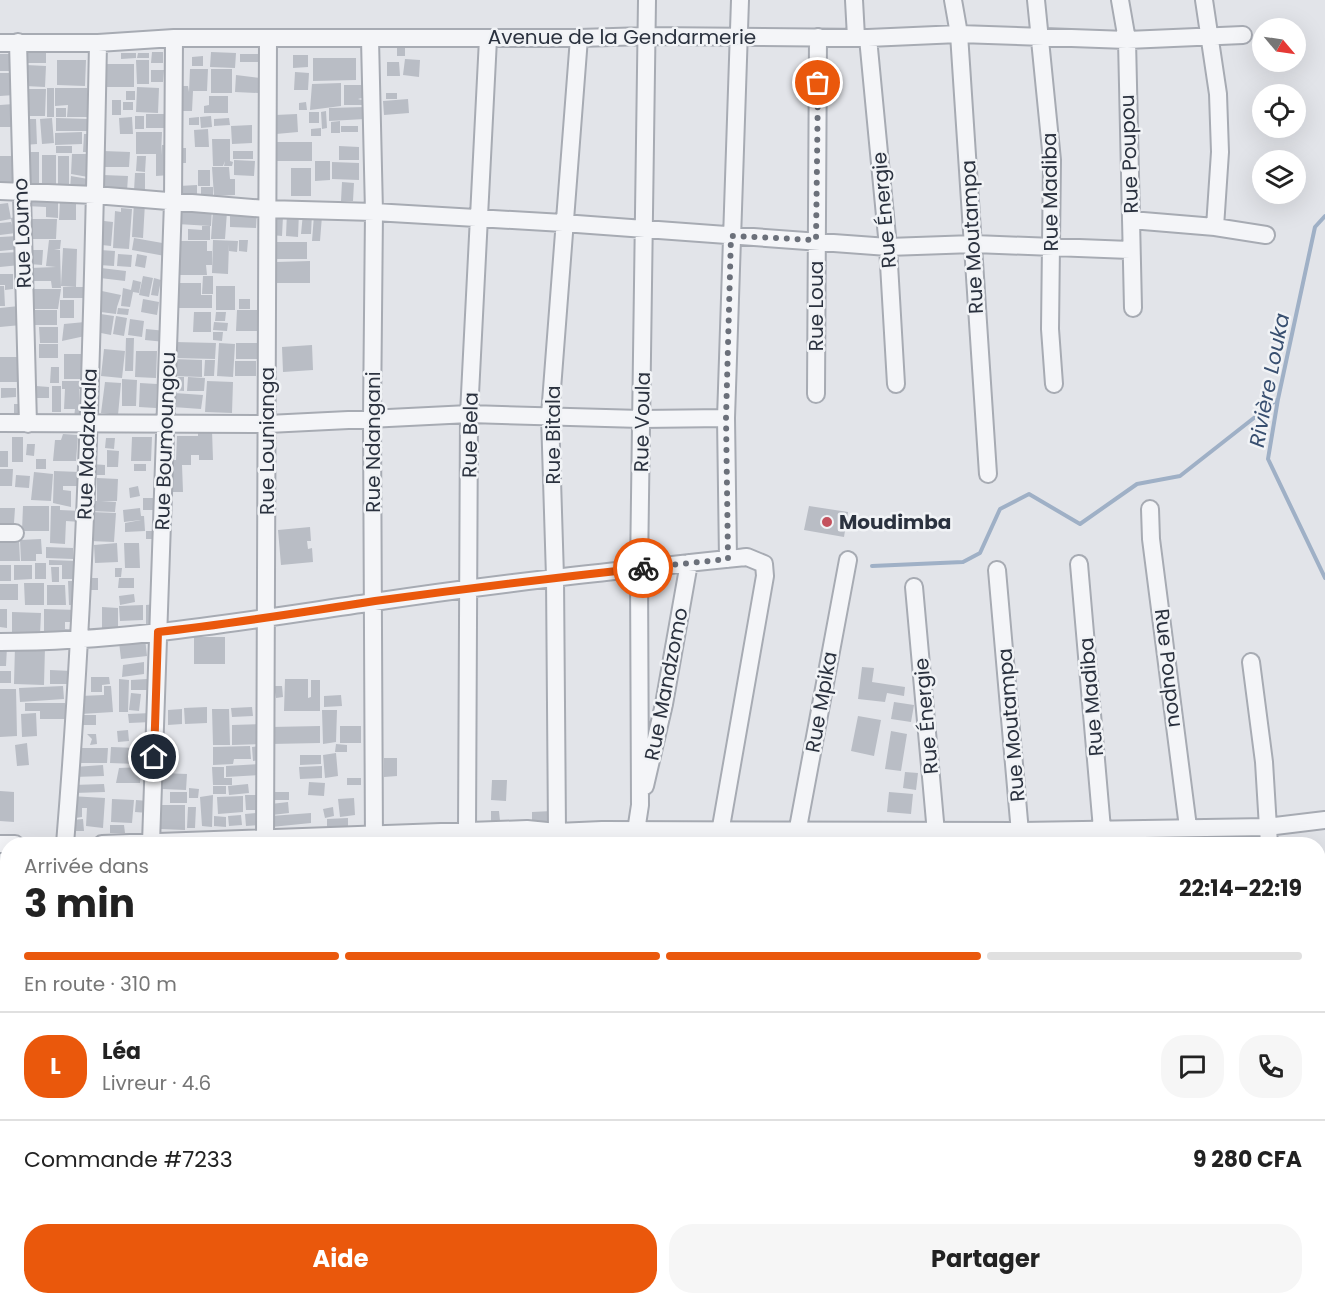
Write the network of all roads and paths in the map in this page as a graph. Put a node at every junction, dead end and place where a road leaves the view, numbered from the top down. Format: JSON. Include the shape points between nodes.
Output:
{"nodes":[{"id":1,"x":647,"y":0,"type":"edge"},
{"id":2,"x":740,"y":0,"type":"edge"},
{"id":3,"x":854,"y":0,"type":"edge"},
{"id":4,"x":953,"y":0,"type":"edge"},
{"id":5,"x":1036,"y":0,"type":"edge"},
{"id":6,"x":1120,"y":0,"type":"edge"},
{"id":7,"x":1204,"y":0,"type":"edge"},
{"id":8,"x":959,"y":34,"type":"junction"},
{"id":9,"x":647,"y":36,"type":"junction"},
{"id":10,"x":739,"y":36,"type":"junction"},
{"id":11,"x":1209,"y":36,"type":"junction"},
{"id":12,"x":1243,"y":36,"type":"dead end"},
{"id":13,"x":818,"y":37,"type":"junction"},
{"id":14,"x":862,"y":37,"type":"junction"},
{"id":15,"x":174,"y":38,"type":"junction"},
{"id":16,"x":268,"y":38,"type":"junction"},
{"id":17,"x":579,"y":38,"type":"junction"},
{"id":18,"x":1041,"y":38,"type":"junction"},
{"id":19,"x":370,"y":39,"type":"junction"},
{"id":20,"x":488,"y":39,"type":"junction"},
{"id":21,"x":1126,"y":40,"type":"junction"},
{"id":22,"x":18,"y":42,"type":"junction"},
{"id":23,"x":0,"y":43,"type":"edge"},
{"id":24,"x":98,"y":43,"type":"junction"},
{"id":25,"x":0,"y":191,"type":"edge"},
{"id":26,"x":21,"y":192,"type":"junction"},
{"id":27,"x":95,"y":195,"type":"junction"},
{"id":28,"x":173,"y":202,"type":"junction"},
{"id":29,"x":266,"y":209,"type":"junction"},
{"id":30,"x":374,"y":212,"type":"junction"},
{"id":31,"x":479,"y":219,"type":"junction"},
{"id":32,"x":1131,"y":220,"type":"junction"},
{"id":33,"x":563,"y":223,"type":"junction"},
{"id":34,"x":1215,"y":227,"type":"junction"},
{"id":35,"x":645,"y":231,"type":"junction"},
{"id":36,"x":1266,"y":235,"type":"dead end"},
{"id":37,"x":731,"y":236,"type":"junction"},
{"id":38,"x":816,"y":240,"type":"junction"},
{"id":39,"x":974,"y":244,"type":"junction"},
{"id":40,"x":1052,"y":246,"type":"junction"},
{"id":41,"x":888,"y":247,"type":"junction"},
{"id":42,"x":1130,"y":250,"type":"junction"},
{"id":43,"x":1133,"y":308,"type":"dead end"},
{"id":44,"x":896,"y":384,"type":"dead end"},
{"id":45,"x":1054,"y":384,"type":"dead end"},
{"id":46,"x":816,"y":394,"type":"dead end"},
{"id":47,"x":469,"y":414,"type":"junction"},
{"id":48,"x":550,"y":415,"type":"junction"},
{"id":49,"x":372,"y":418,"type":"junction"},
{"id":50,"x":726,"y":418,"type":"junction"},
{"id":51,"x":641,"y":419,"type":"junction"},
{"id":52,"x":0,"y":423,"type":"edge"},
{"id":53,"x":88,"y":423,"type":"junction"},
{"id":54,"x":28,"y":424,"type":"junction"},
{"id":55,"x":165,"y":424,"type":"junction"},
{"id":56,"x":268,"y":424,"type":"junction"},
{"id":57,"x":988,"y":474,"type":"dead end"},
{"id":58,"x":1150,"y":509,"type":"dead end"},
{"id":59,"x":728,"y":559,"type":"junction"},
{"id":60,"x":848,"y":560,"type":"dead end"},
{"id":61,"x":689,"y":563,"type":"junction"},
{"id":62,"x":1079,"y":564,"type":"dead end"},
{"id":63,"x":639,"y":569,"type":"junction"},
{"id":64,"x":998,"y":570,"type":"dead end"},
{"id":65,"x":555,"y":577,"type":"junction"},
{"id":66,"x":914,"y":587,"type":"dead end"},
{"id":67,"x":470,"y":589,"type":"junction"},
{"id":68,"x":374,"y":602,"type":"junction"},
{"id":69,"x":264,"y":620,"type":"junction"},
{"id":70,"x":158,"y":632,"type":"junction"},
{"id":71,"x":79,"y":641,"type":"junction"},
{"id":72,"x":0,"y":642,"type":"edge"},
{"id":73,"x":1251,"y":662,"type":"dead end"},
{"id":74,"x":640,"y":805,"type":"junction"},
{"id":75,"x":1325,"y":820,"type":"edge"},
{"id":76,"x":1188,"y":827,"type":"junction"},
{"id":77,"x":1268,"y":827,"type":"junction"},
{"id":78,"x":1102,"y":829,"type":"junction"},
{"id":79,"x":557,"y":832,"type":"junction"},
{"id":80,"x":458,"y":836,"type":"edge"},
{"id":81,"x":66,"y":837,"type":"edge"},
{"id":82,"x":151,"y":837,"type":"edge"},
{"id":83,"x":265,"y":837,"type":"edge"},
{"id":84,"x":374,"y":837,"type":"edge"},
{"id":85,"x":430,"y":837,"type":"edge"},
{"id":86,"x":527,"y":837,"type":"edge"},
{"id":87,"x":635,"y":837,"type":"edge"},
{"id":88,"x":720,"y":837,"type":"edge"},
{"id":89,"x":796,"y":837,"type":"edge"},
{"id":90,"x":937,"y":837,"type":"edge"},
{"id":91,"x":1021,"y":837,"type":"edge"},
{"id":92,"x":1030,"y":837,"type":"edge"},
{"id":93,"x":1269,"y":837,"type":"edge"}],
"edges":[{"from":1,"to":9,"type":"street","name":"Rue Voula"},
{"from":2,"to":10,"type":"street"},
{"from":3,"to":14,"type":"street","name":"Rue Énergie"},
{"from":4,"to":8,"type":"street","name":"Rue Moutampa"},
{"from":5,"to":18,"type":"street","name":"Rue Madiba"},
{"from":6,"to":21,"type":"street","name":"Rue Poupou"},
{"from":7,"to":11,"type":"street"},
{"from":8,"to":14,"type":"street","name":"Avenue de la Gendarmerie"},
{"from":8,"to":18,"type":"street","name":"Avenue de la Gendarmerie"},
{"from":8,"to":39,"type":"street","name":"Rue Moutampa"},
{"from":9,"to":10,"type":"street","name":"Avenue de la Gendarmerie"},
{"from":9,"to":17,"type":"street","name":"Avenue de la Gendarmerie"},
{"from":9,"to":35,"type":"street","name":"Rue Voula"},
{"from":10,"to":13,"type":"street","name":"Avenue de la Gendarmerie"},
{"from":10,"to":37,"type":"street"},
{"from":11,"to":12,"type":"street","name":"Avenue de la Gendarmerie"},
{"from":11,"to":21,"type":"street","name":"Avenue de la Gendarmerie"},
{"from":11,"to":34,"type":"street","via":[[1218,94],[1220,152]]},
{"from":13,"to":14,"type":"street","name":"Avenue de la Gendarmerie"},
{"from":13,"to":38,"type":"street","name":"Rue Loua"},
{"from":14,"to":41,"type":"street","name":"Rue Énergie"},
{"from":15,"to":16,"type":"street","name":"Avenue de la Gendarmerie"},
{"from":15,"to":24,"type":"street","name":"Avenue de la Gendarmerie"},
{"from":15,"to":28,"type":"street","name":"Rue Boumoungou"},
{"from":16,"to":19,"type":"street","name":"Avenue de la Gendarmerie"},
{"from":16,"to":29,"type":"street","name":"Rue Lounianga"},
{"from":17,"to":20,"type":"street","name":"Avenue de la Gendarmerie"},
{"from":17,"to":33,"type":"street","name":"Rue Bitala"},
{"from":18,"to":21,"type":"street","name":"Avenue de la Gendarmerie"},
{"from":18,"to":40,"type":"street","name":"Rue Madiba","via":[[1052,160]]},
{"from":19,"to":20,"type":"street","name":"Avenue de la Gendarmerie"},
{"from":19,"to":30,"type":"street","name":"Rue Ndangani"},
{"from":20,"to":31,"type":"street","name":"Rue Bela"},
{"from":21,"to":32,"type":"street","name":"Rue Poupou"},
{"from":22,"to":23,"type":"street","name":"Avenue de la Gendarmerie"},
{"from":22,"to":24,"type":"street","name":"Avenue de la Gendarmerie"},
{"from":22,"to":26,"type":"street","name":"Rue Loumo"},
{"from":24,"to":27,"type":"street","name":"Rue Madzakala"},
{"from":25,"to":26,"type":"street"},
{"from":26,"to":27,"type":"street"},
{"from":26,"to":54,"type":"street","name":"Rue Loumo"},
{"from":27,"to":28,"type":"street"},
{"from":27,"to":53,"type":"street","name":"Rue Madzakala"},
{"from":28,"to":29,"type":"street"},
{"from":28,"to":55,"type":"street","name":"Rue Boumoungou"},
{"from":29,"to":30,"type":"street"},
{"from":29,"to":56,"type":"street","name":"Rue Lounianga"},
{"from":30,"to":31,"type":"street"},
{"from":30,"to":49,"type":"street","name":"Rue Ndangani"},
{"from":31,"to":33,"type":"street"},
{"from":31,"to":47,"type":"street","name":"Rue Bela"},
{"from":32,"to":34,"type":"street"},
{"from":32,"to":42,"type":"street","name":"Rue Poupou"},
{"from":33,"to":35,"type":"street"},
{"from":33,"to":48,"type":"street","name":"Rue Bitala"},
{"from":34,"to":36,"type":"street"},
{"from":35,"to":37,"type":"street"},
{"from":35,"to":51,"type":"street","name":"Rue Voula"},
{"from":37,"to":38,"type":"street"},
{"from":37,"to":50,"type":"street"},
{"from":38,"to":41,"type":"street"},
{"from":38,"to":46,"type":"street","name":"Rue Loua"},
{"from":39,"to":40,"type":"street"},
{"from":39,"to":41,"type":"street"},
{"from":39,"to":57,"type":"street","name":"Rue Moutampa"},
{"from":40,"to":42,"type":"street"},
{"from":40,"to":45,"type":"street","name":"Rue Madiba","via":[[1050,329]]},
{"from":41,"to":44,"type":"street","name":"Rue Énergie"},
{"from":42,"to":43,"type":"street","name":"Rue Poupou"},
{"from":47,"to":48,"type":"street"},
{"from":47,"to":49,"type":"street"},
{"from":47,"to":67,"type":"street","name":"Rue Bela"},
{"from":48,"to":51,"type":"street"},
{"from":48,"to":65,"type":"street","name":"Rue Bitala"},
{"from":49,"to":56,"type":"street"},
{"from":49,"to":68,"type":"street","name":"Rue Ndangani"},
{"from":50,"to":51,"type":"street"},
{"from":50,"to":59,"type":"street"},
{"from":51,"to":63,"type":"street","name":"Rue Voula"},
{"from":52,"to":54,"type":"street"},
{"from":53,"to":54,"type":"street"},
{"from":53,"to":55,"type":"street"},
{"from":53,"to":71,"type":"street","name":"Rue Madzakala"},
{"from":55,"to":56,"type":"street"},
{"from":55,"to":70,"type":"street","name":"Rue Boumoungou"},
{"from":56,"to":69,"type":"street","name":"Rue Lounianga"},
{"from":58,"to":76,"type":"street","name":"Rue Poupou"},
{"from":59,"to":61,"type":"street"},
{"from":59,"to":88,"type":"street","via":[[747,557],[760,561],[765,576]]},
{"from":60,"to":89,"type":"street","name":"Rue Mpika"},
{"from":61,"to":63,"type":"street"},
{"from":61,"to":74,"type":"street","name":"Rue Mandzomo","via":[[658,733]]},
{"from":62,"to":78,"type":"street","name":"Rue Madiba"},
{"from":63,"to":65,"type":"street"},
{"from":63,"to":74,"type":"street","name":"Rue Voula"},
{"from":64,"to":91,"type":"street","name":"Rue Moutampa"},
{"from":65,"to":67,"type":"street"},
{"from":65,"to":79,"type":"street","name":"Rue Bitala"},
{"from":66,"to":90,"type":"street","name":"Rue Énergie"},
{"from":67,"to":68,"type":"street"},
{"from":67,"to":80,"type":"street","name":"Rue Bela"},
{"from":68,"to":69,"type":"street"},
{"from":68,"to":84,"type":"street","name":"Rue Ndangani"},
{"from":69,"to":70,"type":"street"},
{"from":69,"to":83,"type":"street","name":"Rue Lounianga"},
{"from":70,"to":71,"type":"street"},
{"from":70,"to":82,"type":"street","name":"Rue Boumoungou"},
{"from":71,"to":72,"type":"street"},
{"from":71,"to":81,"type":"street","name":"Rue Madzakala"},
{"from":73,"to":77,"type":"street"},
{"from":74,"to":87,"type":"street","name":"Rue Voula"},
{"from":75,"to":77,"type":"street"},
{"from":76,"to":77,"type":"street"},
{"from":76,"to":78,"type":"street"},
{"from":77,"to":93,"type":"street"},
{"from":78,"to":92,"type":"street"},
{"from":79,"to":86,"type":"street"},
{"from":79,"to":87,"type":"street"},
{"from":80,"to":85,"type":"street"},
{"from":80,"to":86,"type":"street"},
{"from":87,"to":88,"type":"street"}]}
